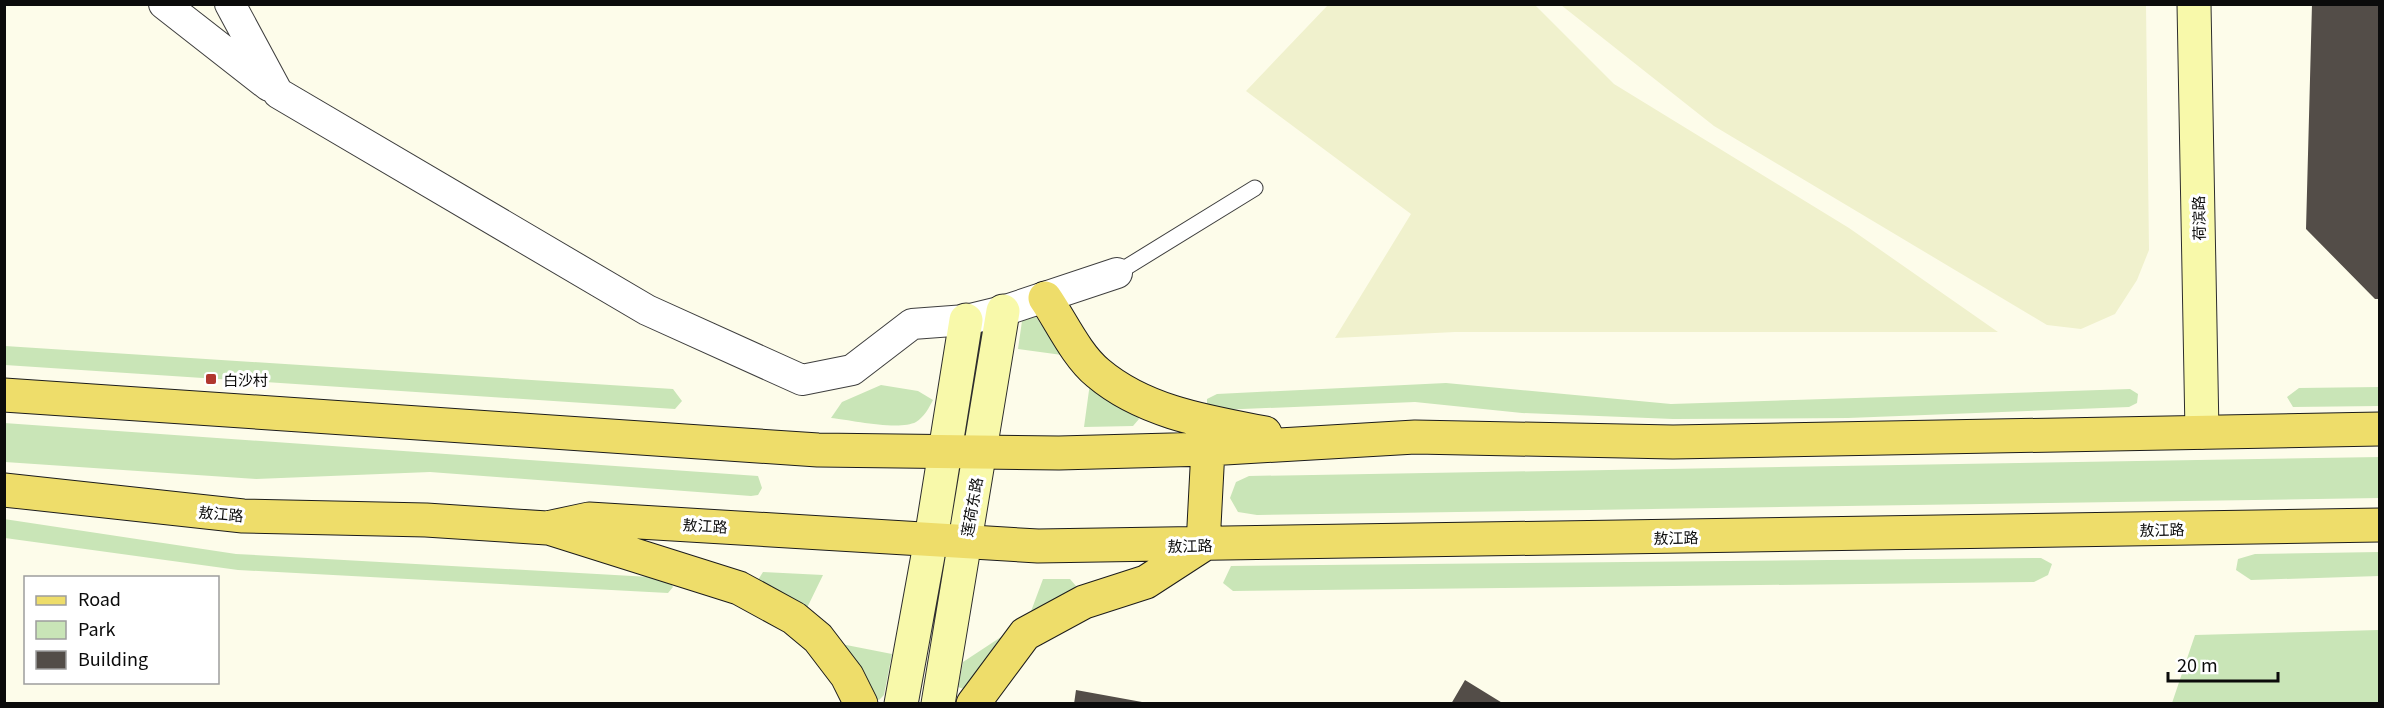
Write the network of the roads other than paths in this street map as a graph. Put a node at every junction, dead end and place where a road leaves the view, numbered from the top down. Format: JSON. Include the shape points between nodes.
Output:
{"nodes":[{"id":1,"x":164,"y":4,"type":"edge"},
{"id":2,"x":230,"y":4,"type":"edge"},
{"id":3,"x":2194,"y":4,"type":"edge"},
{"id":4,"x":278,"y":93,"type":"junction"},
{"id":5,"x":1255,"y":188,"type":"dead end"},
{"id":6,"x":1117,"y":273,"type":"joint"},
{"id":7,"x":1045,"y":298,"type":"junction"},
{"id":8,"x":1003,"y":311,"type":"junction"},
{"id":9,"x":966,"y":320,"type":"junction"},
{"id":10,"x":4,"y":395,"type":"edge"},
{"id":11,"x":2379,"y":429,"type":"edge"},
{"id":12,"x":2202,"y":432,"type":"junction"},
{"id":13,"x":1308,"y":441,"type":"junction"},
{"id":14,"x":1208,"y":448,"type":"junction"},
{"id":15,"x":945,"y":452,"type":"junction"},
{"id":16,"x":980,"y":453,"type":"junction"},
{"id":17,"x":4,"y":490,"type":"edge"},
{"id":18,"x":2379,"y":525,"type":"edge"},
{"id":19,"x":547,"y":528,"type":"junction"},
{"id":20,"x":931,"y":539,"type":"junction"},
{"id":21,"x":965,"y":542,"type":"junction"},
{"id":22,"x":1203,"y":545,"type":"junction"},
{"id":23,"x":861,"y":704,"type":"edge"},
{"id":24,"x":901,"y":704,"type":"edge"},
{"id":25,"x":938,"y":704,"type":"edge"},
{"id":26,"x":973,"y":704,"type":"edge"}],
"edges":[{"from":1,"to":4,"type":"street"},
{"from":2,"to":4,"type":"street"},
{"from":3,"to":12,"type":"main road","name":"荷滨路"},
{"from":4,"to":9,"type":"street","via":[[647,310],[802,380],[852,370],[912,324]]},
{"from":5,"to":6,"type":"lane"},
{"from":6,"to":7,"type":"street"},
{"from":7,"to":8,"type":"street"},
{"from":7,"to":13,"type":"main road","via":[[1097,373],[1143,402],[1198,420]]},
{"from":8,"to":9,"type":"street"},
{"from":8,"to":16,"type":"main road","name":"莲荷东路"},
{"from":9,"to":15,"type":"main road"},
{"from":10,"to":15,"type":"main road","via":[[818,450]]},
{"from":11,"to":12,"type":"main road"},
{"from":12,"to":13,"type":"main road","via":[[1673,442],[1415,437]]},
{"from":13,"to":14,"type":"main road"},
{"from":14,"to":16,"type":"main road"},
{"from":14,"to":22,"type":"main road"},
{"from":15,"to":16,"type":"main road"},
{"from":15,"to":20,"type":"main road"},
{"from":16,"to":21,"type":"main road","name":"莲荷东路"},
{"from":17,"to":19,"type":"main road","name":"敖江路","via":[[243,516],[426,519]]},
{"from":18,"to":22,"type":"main road","name":"敖江路"},
{"from":19,"to":20,"type":"main road","name":"敖江路","via":[[589,519]]},
{"from":19,"to":23,"type":"main road","via":[[740,588],[794,618],[818,638],[847,676]]},
{"from":20,"to":21,"type":"main road","name":"敖江路"},
{"from":20,"to":24,"type":"main road"},
{"from":21,"to":22,"type":"main road","name":"敖江路","via":[[1038,546]]},
{"from":21,"to":25,"type":"main road","name":"莲荷东路"},
{"from":22,"to":26,"type":"main road","via":[[1146,582],[1084,602],[1025,634]]}]}
